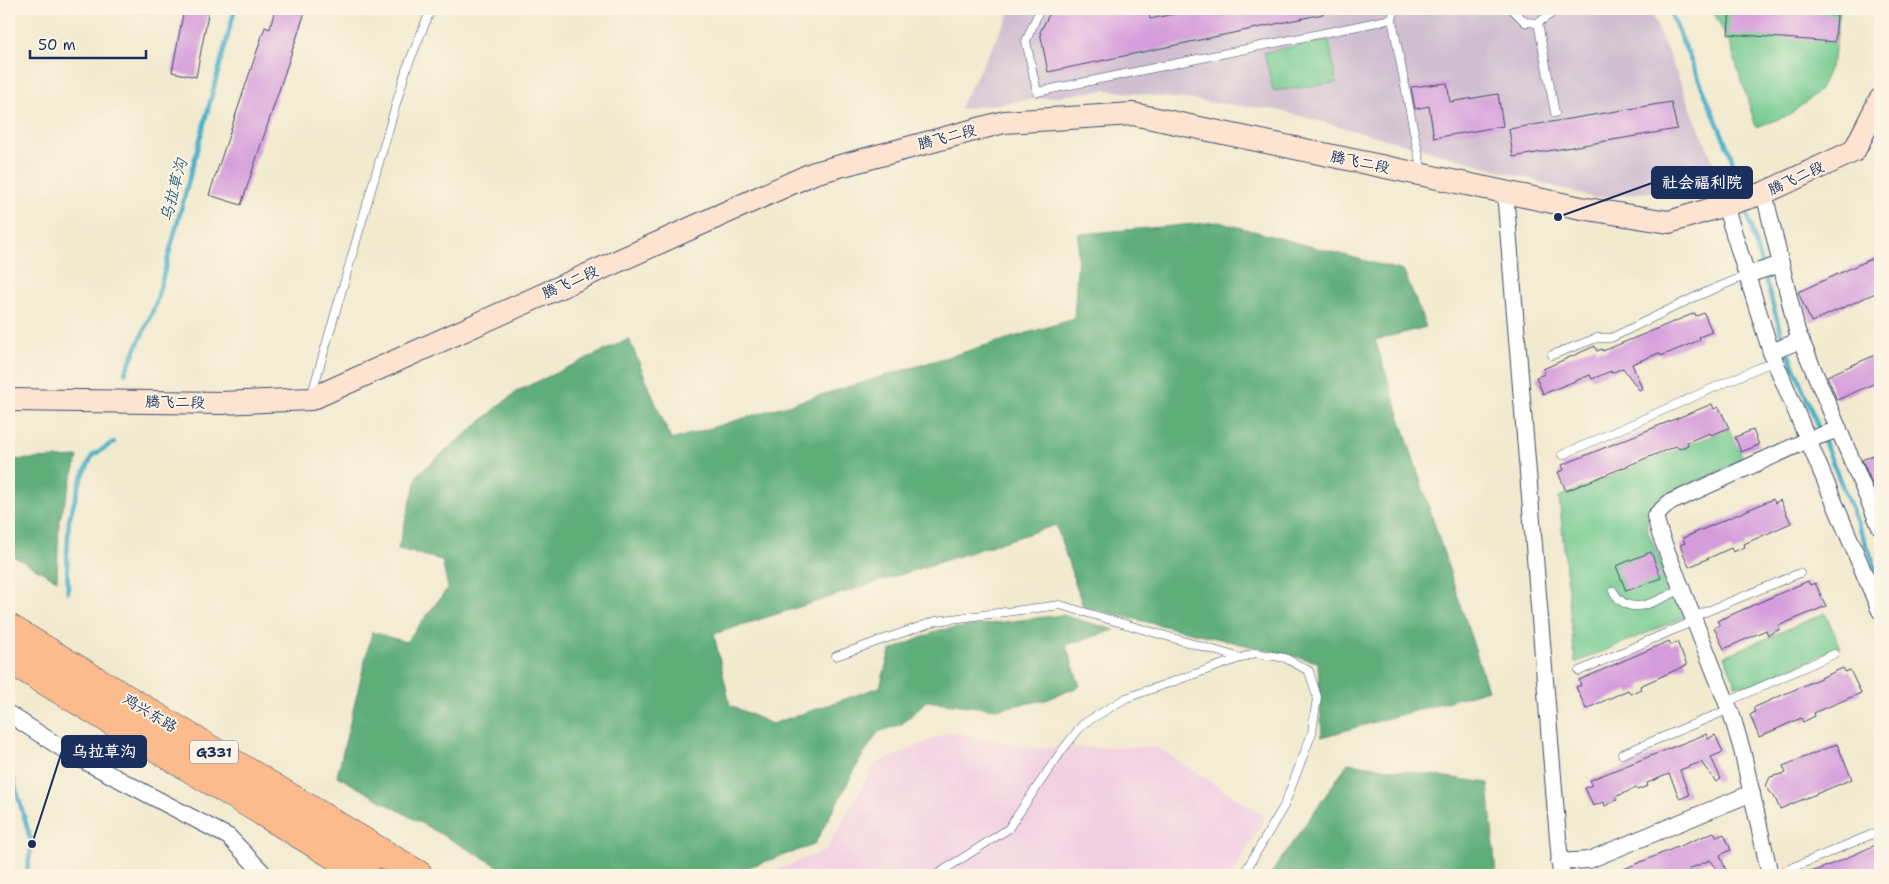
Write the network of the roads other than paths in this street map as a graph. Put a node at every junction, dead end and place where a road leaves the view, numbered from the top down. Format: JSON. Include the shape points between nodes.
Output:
{"nodes":[{"id":1,"x":431,"y":9,"type":"edge"},
{"id":2,"x":1040,"y":9,"type":"edge"},
{"id":3,"x":1395,"y":9,"type":"edge"},
{"id":4,"x":1512,"y":9,"type":"edge"},
{"id":5,"x":1554,"y":9,"type":"edge"},
{"id":6,"x":1392,"y":19,"type":"junction"},
{"id":7,"x":1538,"y":23,"type":"junction"},
{"id":8,"x":1879,"y":110,"type":"edge"},
{"id":9,"x":1555,"y":113,"type":"dead end"},
{"id":10,"x":1422,"y":175,"type":"junction"},
{"id":11,"x":1505,"y":192,"type":"junction"},
{"id":12,"x":1764,"y":193,"type":"junction"},
{"id":13,"x":1725,"y":205,"type":"junction"},
{"id":14,"x":1781,"y":264,"type":"junction"},
{"id":15,"x":1747,"y":275,"type":"junction"},
{"id":16,"x":1801,"y":340,"type":"junction"},
{"id":17,"x":1552,"y":355,"type":"dead end"},
{"id":18,"x":1773,"y":356,"type":"junction"},
{"id":19,"x":310,"y":399,"type":"junction"},
{"id":20,"x":9,"y":400,"type":"edge"},
{"id":21,"x":1838,"y":429,"type":"junction"},
{"id":22,"x":1808,"y":440,"type":"junction"},
{"id":23,"x":1562,"y":455,"type":"dead end"},
{"id":24,"x":1880,"y":527,"type":"edge"},
{"id":25,"x":1800,"y":573,"type":"dead end"},
{"id":26,"x":1682,"y":590,"type":"junction"},
{"id":27,"x":1613,"y":591,"type":"dead end"},
{"id":28,"x":1880,"y":611,"type":"edge"},
{"id":29,"x":1694,"y":619,"type":"junction"},
{"id":30,"x":9,"y":628,"type":"edge"},
{"id":31,"x":1834,"y":654,"type":"dead end"},
{"id":32,"x":836,"y":656,"type":"dead end"},
{"id":33,"x":9,"y":658,"type":"edge"},
{"id":34,"x":1241,"y":658,"type":"junction"},
{"id":35,"x":1579,"y":671,"type":"dead end"},
{"id":36,"x":1728,"y":706,"type":"junction"},
{"id":37,"x":9,"y":714,"type":"edge"},
{"id":38,"x":1622,"y":754,"type":"dead end"},
{"id":39,"x":1752,"y":792,"type":"junction"},
{"id":40,"x":1880,"y":831,"type":"edge"},
{"id":41,"x":1560,"y":868,"type":"edge"},
{"id":42,"x":265,"y":875,"type":"edge"},
{"id":43,"x":367,"y":875,"type":"edge"},
{"id":44,"x":419,"y":875,"type":"edge"},
{"id":45,"x":936,"y":875,"type":"edge"},
{"id":46,"x":1243,"y":875,"type":"edge"},
{"id":47,"x":1770,"y":875,"type":"edge"},
{"id":48,"x":1775,"y":875,"type":"edge"}],
"edges":[{"from":1,"to":19,"type":"lane","via":[[406,70]]},
{"from":2,"to":6,"type":"lane","via":[[1026,41],[1037,92]]},
{"from":3,"to":6,"type":"lane"},
{"from":4,"to":7,"type":"lane","via":[[1525,22]]},
{"from":5,"to":7,"type":"lane"},
{"from":6,"to":10,"type":"lane"},
{"from":7,"to":9,"type":"lane"},
{"from":8,"to":12,"type":"street","name":"腾飞二段","via":[[1854,151]]},
{"from":10,"to":11,"type":"street","name":"腾飞二段"},
{"from":10,"to":19,"type":"street","name":"腾飞二段","via":[[1133,114],[1004,122],[814,173]]},
{"from":11,"to":13,"type":"street","name":"腾飞二段","via":[[1669,222]]},
{"from":11,"to":41,"type":"street"},
{"from":12,"to":13,"type":"street","name":"腾飞二段"},
{"from":12,"to":14,"type":"street"},
{"from":13,"to":15,"type":"street"},
{"from":14,"to":15,"type":"street"},
{"from":14,"to":16,"type":"street"},
{"from":15,"to":17,"type":"lane","via":[[1610,338],[1597,338]]},
{"from":15,"to":18,"type":"street"},
{"from":16,"to":18,"type":"street"},
{"from":16,"to":21,"type":"street"},
{"from":18,"to":22,"type":"street"},
{"from":18,"to":23,"type":"lane"},
{"from":19,"to":20,"type":"street","name":"腾飞二段","via":[[220,403]]},
{"from":21,"to":22,"type":"street"},
{"from":21,"to":24,"type":"street"},
{"from":22,"to":26,"type":"street","via":[[1669,503],[1655,516]]},
{"from":22,"to":28,"type":"street"},
{"from":25,"to":29,"type":"lane"},
{"from":26,"to":27,"type":"lane","via":[[1641,607],[1627,606]]},
{"from":26,"to":29,"type":"street"},
{"from":29,"to":35,"type":"lane"},
{"from":29,"to":36,"type":"street"},
{"from":30,"to":44,"type":"highway","name":"鸡兴东路","number":"G331"},
{"from":31,"to":36,"type":"lane"},
{"from":32,"to":34,"type":"lane","via":[[936,621],[1060,605]]},
{"from":33,"to":43,"type":"highway","name":"鸡兴东路","number":"G331"},
{"from":34,"to":45,"type":"lane","via":[[1126,698],[1083,724],[1008,829]]},
{"from":34,"to":46,"type":"lane","via":[[1255,653],[1285,658],[1308,671],[1317,697],[1312,733],[1284,806]]},
{"from":36,"to":38,"type":"lane"},
{"from":36,"to":39,"type":"street"},
{"from":37,"to":42,"type":"street","via":[[69,753],[229,837]]},
{"from":39,"to":41,"type":"street","via":[[1588,860]]},
{"from":39,"to":47,"type":"street"},
{"from":40,"to":48,"type":"lane"}]}
